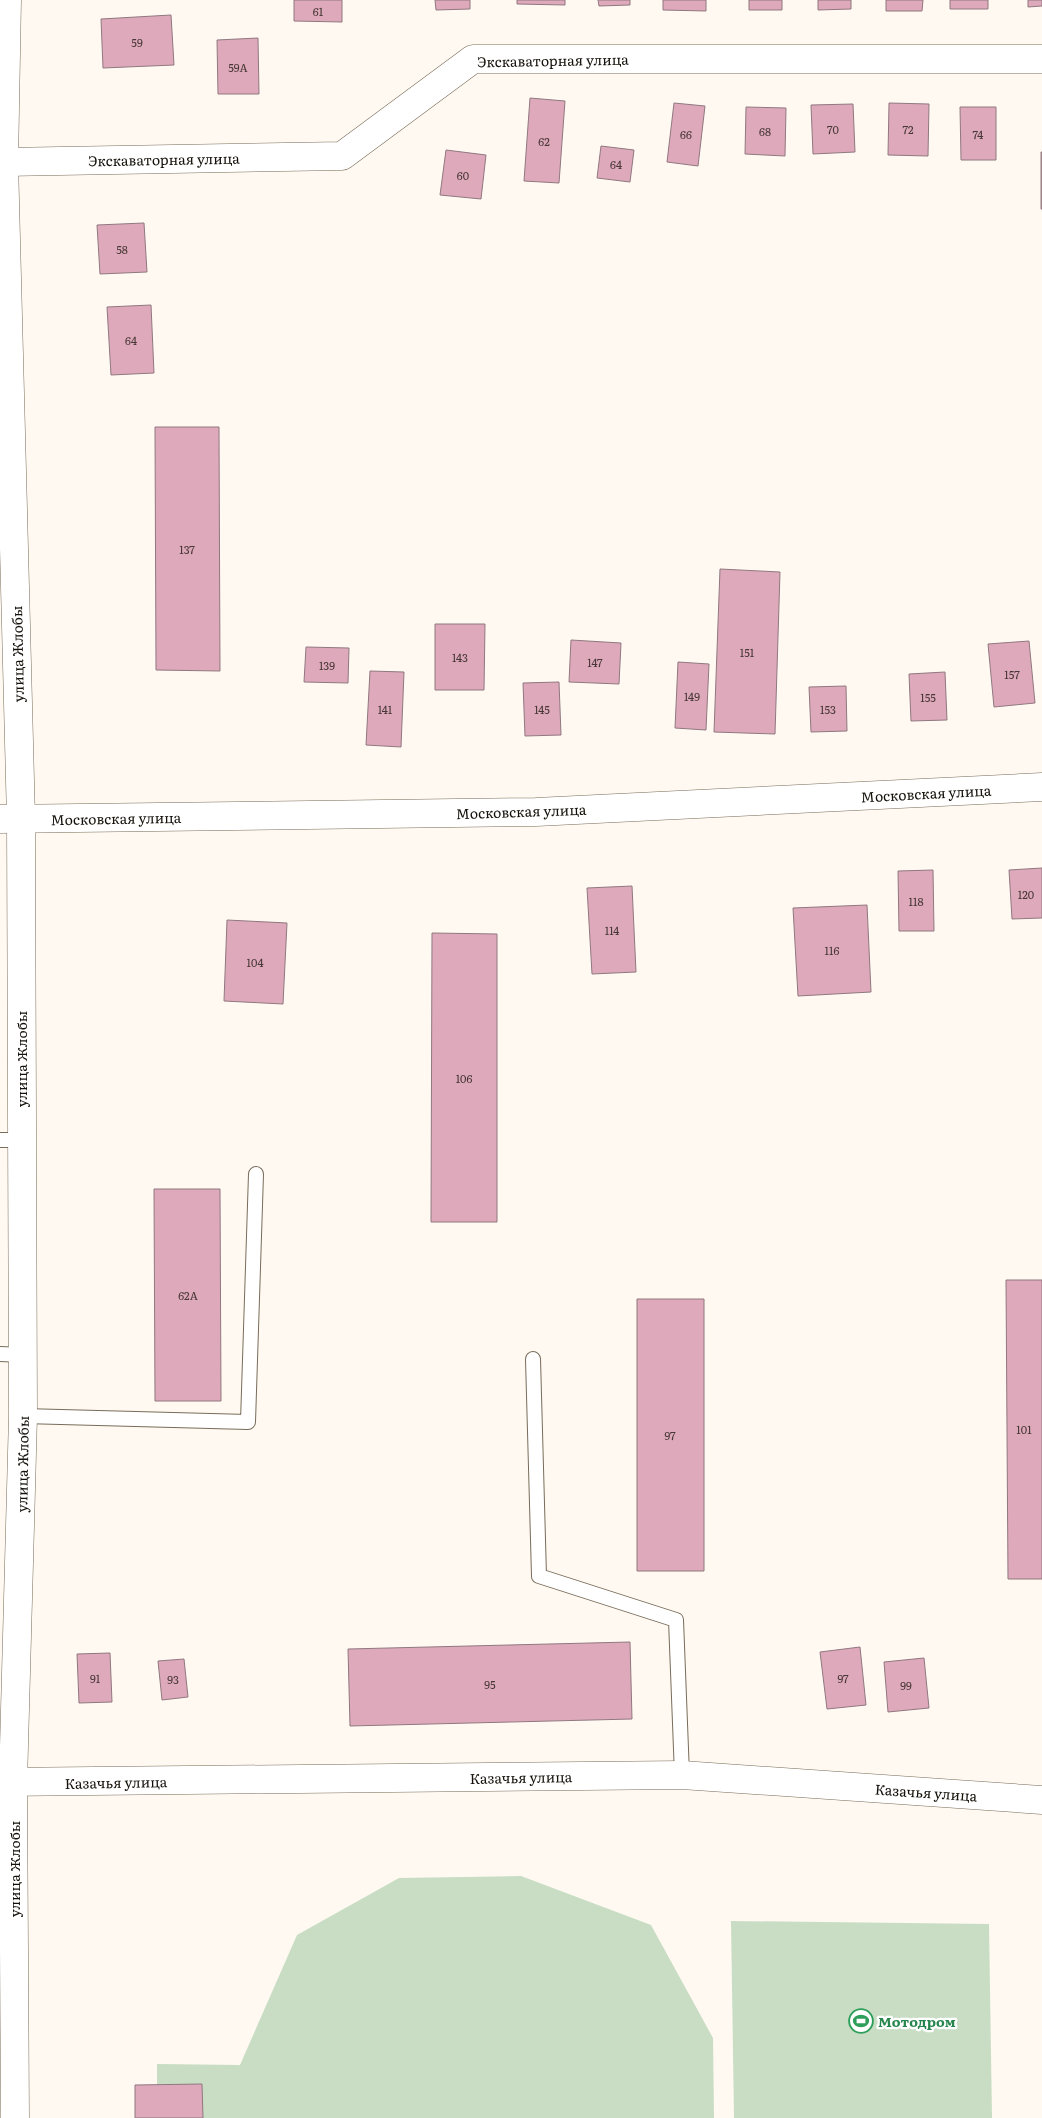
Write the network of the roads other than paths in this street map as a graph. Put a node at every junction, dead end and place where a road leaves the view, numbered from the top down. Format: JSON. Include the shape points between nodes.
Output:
{"nodes":[{"id":1,"x":7,"y":0,"type":"edge"},
{"id":2,"x":1042,"y":59,"type":"edge"},
{"id":3,"x":2,"y":121,"type":"edge"},
{"id":4,"x":4,"y":162,"type":"junction"},
{"id":5,"x":1042,"y":787,"type":"edge"},
{"id":6,"x":10,"y":819,"type":"edge"},
{"id":7,"x":11,"y":1140,"type":"edge"},
{"id":8,"x":256,"y":1174,"type":"dead end"},
{"id":9,"x":11,"y":1354,"type":"edge"},
{"id":10,"x":532,"y":1359,"type":"dead end"},
{"id":11,"x":23,"y":1416,"type":"junction"},
{"id":12,"x":682,"y":1775,"type":"junction"},
{"id":13,"x":7,"y":1783,"type":"edge"},
{"id":14,"x":1042,"y":1800,"type":"edge"},
{"id":15,"x":15,"y":2118,"type":"edge"}],
"edges":[{"from":1,"to":3,"type":"street","name":"улица Жлобы"},
{"from":2,"to":4,"type":"street","name":"Экскаваторная улица","via":[[473,59],[342,156]]},
{"from":3,"to":4,"type":"street","name":"улица Жлобы"},
{"from":4,"to":6,"type":"street","name":"улица Жлобы"},
{"from":5,"to":6,"type":"street","name":"Московская улица","via":[[536,812]]},
{"from":6,"to":7,"type":"street","name":"улица Жлобы"},
{"from":7,"to":9,"type":"street","name":"улица Жлобы"},
{"from":8,"to":11,"type":"lane","via":[[248,1422]]},
{"from":9,"to":11,"type":"street","name":"улица Жлобы"},
{"from":10,"to":12,"type":"lane","via":[[539,1576],[676,1620]]},
{"from":11,"to":13,"type":"street","name":"улица Жлобы"},
{"from":12,"to":13,"type":"street","name":"Казачья улица"},
{"from":12,"to":14,"type":"street","name":"Казачья улица"},
{"from":13,"to":15,"type":"street","name":"улица Жлобы"}]}
